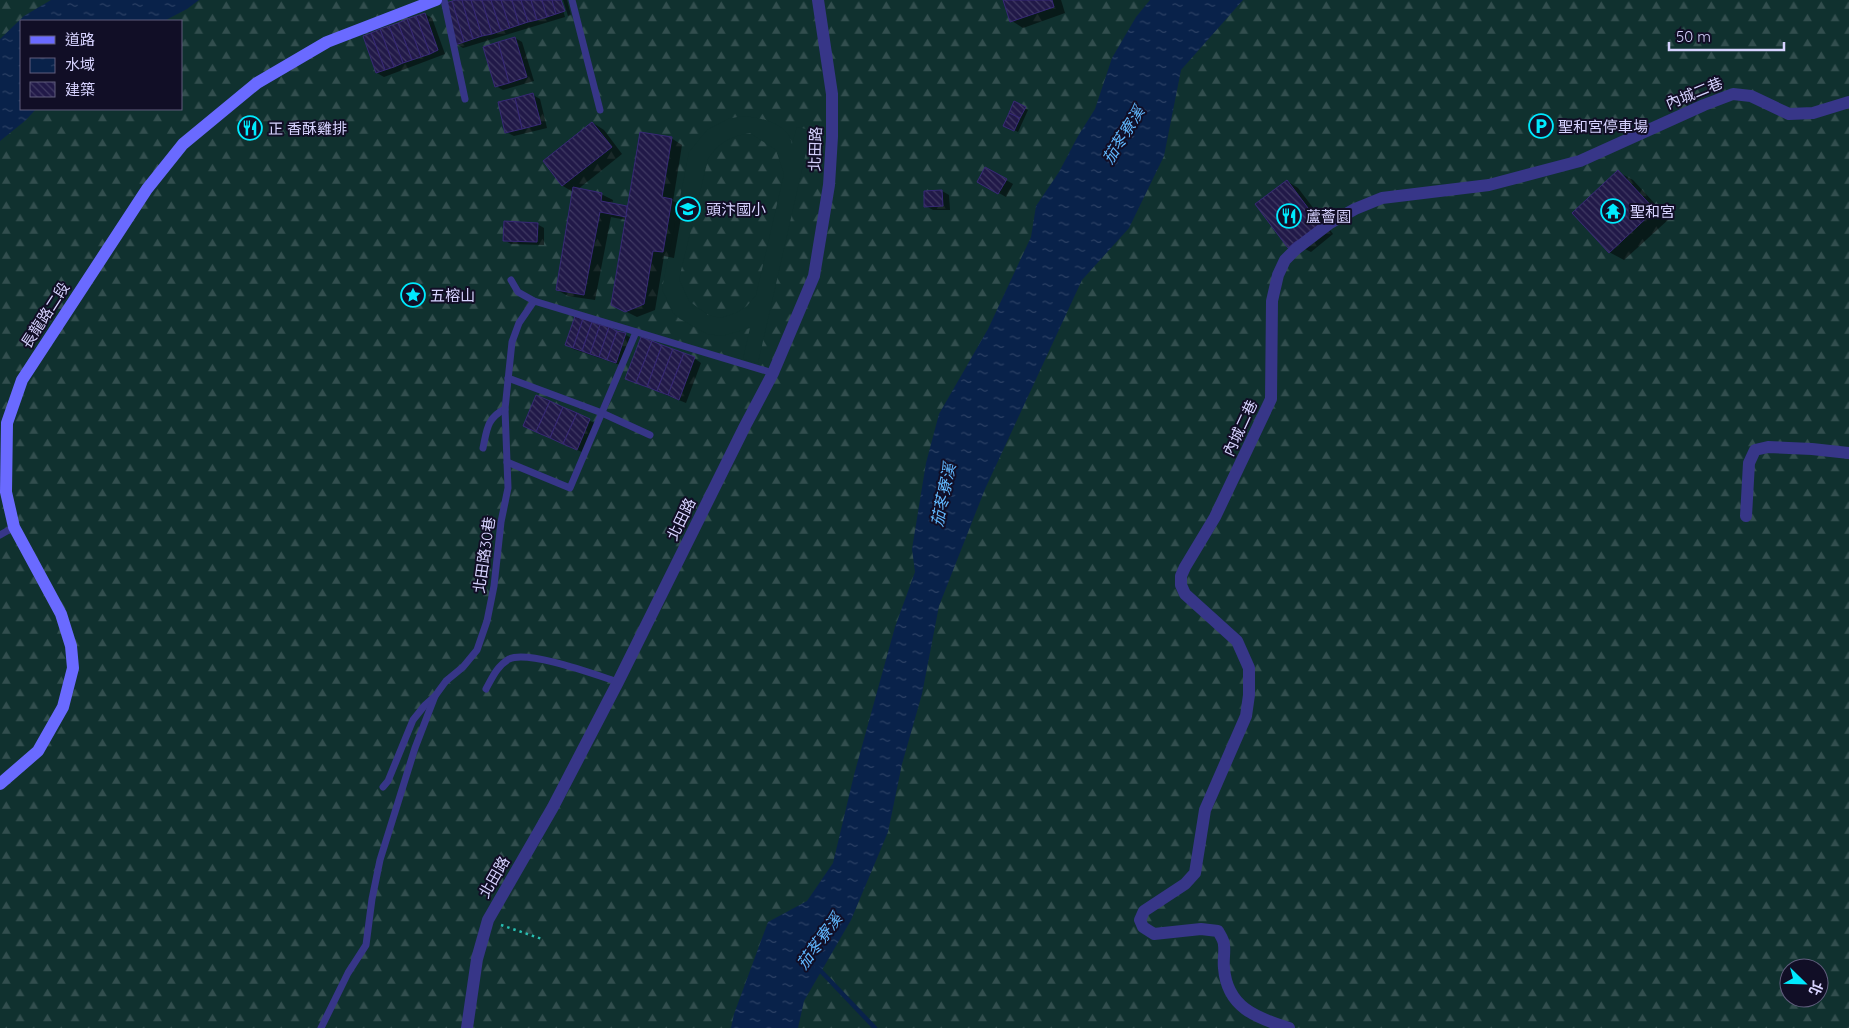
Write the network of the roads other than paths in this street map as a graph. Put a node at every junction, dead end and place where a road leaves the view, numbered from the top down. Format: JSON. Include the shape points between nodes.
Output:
{"nodes":[{"id":1,"x":436,"y":0,"type":"edge"},
{"id":2,"x":444,"y":0,"type":"edge"},
{"id":3,"x":572,"y":0,"type":"edge"},
{"id":4,"x":818,"y":0,"type":"edge"},
{"id":5,"x":465,"y":98,"type":"dead end"},
{"id":6,"x":1849,"y":102,"type":"edge"},
{"id":7,"x":600,"y":110,"type":"dead end"},
{"id":8,"x":511,"y":280,"type":"dead end"},
{"id":9,"x":534,"y":301,"type":"junction"},
{"id":10,"x":636,"y":332,"type":"junction"},
{"id":11,"x":773,"y":373,"type":"junction"},
{"id":12,"x":508,"y":378,"type":"junction"},
{"id":13,"x":505,"y":409,"type":"junction"},
{"id":14,"x":602,"y":413,"type":"junction"},
{"id":15,"x":650,"y":436,"type":"dead end"},
{"id":16,"x":483,"y":448,"type":"dead end"},
{"id":17,"x":1849,"y":453,"type":"edge"},
{"id":18,"x":507,"y":462,"type":"junction"},
{"id":19,"x":1746,"y":516,"type":"dead end"},
{"id":20,"x":14,"y":527,"type":"junction"},
{"id":21,"x":0,"y":535,"type":"edge"},
{"id":22,"x":618,"y":682,"type":"junction"},
{"id":23,"x":486,"y":689,"type":"dead end"},
{"id":24,"x":435,"y":696,"type":"junction"},
{"id":25,"x":0,"y":784,"type":"edge"},
{"id":26,"x":383,"y":788,"type":"dead end"},
{"id":27,"x":321,"y":1028,"type":"edge"},
{"id":28,"x":467,"y":1028,"type":"edge"},
{"id":29,"x":1289,"y":1028,"type":"edge"}],
"edges":[{"from":1,"to":20,"type":"main road","name":"長龍路二段","via":[[327,42],[257,83],[183,144],[147,189],[22,380],[7,423],[6,492]]},
{"from":2,"to":5,"type":"lane"},
{"from":3,"to":7,"type":"lane"},
{"from":4,"to":11,"type":"street","name":"北田路","via":[[832,94],[829,185],[814,276]]},
{"from":6,"to":29,"type":"street","name":"內城二巷","via":[[1813,113],[1789,114],[1751,96],[1733,94],[1580,161],[1489,185],[1382,198],[1330,223],[1285,260],[1272,301],[1271,399],[1215,517],[1181,576],[1185,594],[1237,641],[1249,668],[1246,716],[1205,810],[1196,873],[1144,911],[1140,920],[1154,934],[1218,930],[1224,944],[1226,986],[1239,1005],[1262,1020]]},
{"from":8,"to":9,"type":"lane","via":[[518,292]]},
{"from":9,"to":10,"type":"lane"},
{"from":9,"to":12,"type":"lane","name":"北田路30巷","via":[[519,323],[512,342]]},
{"from":10,"to":11,"type":"lane"},
{"from":10,"to":14,"type":"lane"},
{"from":11,"to":22,"type":"street","name":"北田路"},
{"from":12,"to":13,"type":"lane","name":"北田路30巷"},
{"from":12,"to":14,"type":"lane"},
{"from":13,"to":16,"type":"lane","via":[[495,414],[487,428]]},
{"from":13,"to":18,"type":"lane","name":"北田路30巷"},
{"from":14,"to":15,"type":"lane"},
{"from":14,"to":18,"type":"lane","via":[[570,488]]},
{"from":17,"to":19,"type":"street","via":[[1812,448],[1768,447],[1756,450],[1749,463]]},
{"from":18,"to":24,"type":"lane","name":"北田路30巷","via":[[508,488],[487,621],[477,650]]},
{"from":20,"to":21,"type":"lane"},
{"from":20,"to":25,"type":"main road","name":"長龍路二段","via":[[61,614],[74,668],[63,707],[38,751]]},
{"from":22,"to":23,"type":"lane","via":[[526,657],[510,659],[496,669]]},
{"from":22,"to":28,"type":"street","name":"北田路","via":[[554,807],[488,920],[477,959]]},
{"from":24,"to":26,"type":"lane","via":[[413,720]]},
{"from":24,"to":27,"type":"lane","name":"北田路30巷","via":[[380,860],[366,945]]}]}
